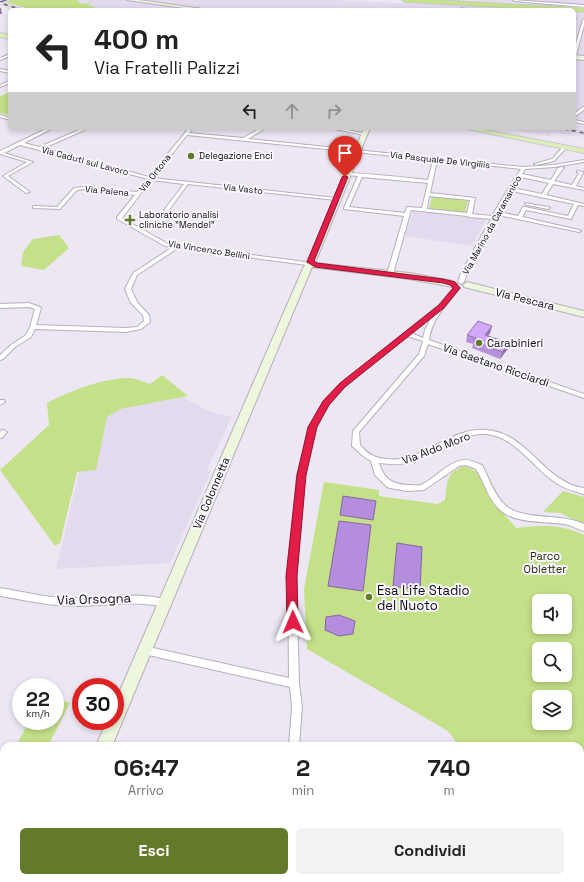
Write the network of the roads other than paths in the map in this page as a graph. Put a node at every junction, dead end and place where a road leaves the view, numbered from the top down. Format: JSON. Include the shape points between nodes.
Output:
{"nodes":[{"id":1,"x":129,"y":0,"type":"edge"},
{"id":2,"x":405,"y":0,"type":"edge"},
{"id":3,"x":436,"y":0,"type":"edge"},
{"id":4,"x":514,"y":0,"type":"edge"},
{"id":5,"x":584,"y":6,"type":"edge"},
{"id":6,"x":181,"y":8,"type":"edge"},
{"id":7,"x":564,"y":8,"type":"edge"},
{"id":8,"x":568,"y":8,"type":"edge"},
{"id":9,"x":584,"y":20,"type":"edge"},
{"id":10,"x":576,"y":50,"type":"edge"},
{"id":11,"x":584,"y":108,"type":"edge"},
{"id":12,"x":576,"y":114,"type":"edge"},
{"id":13,"x":45,"y":130,"type":"edge"},
{"id":14,"x":82,"y":130,"type":"edge"},
{"id":15,"x":189,"y":130,"type":"edge"},
{"id":16,"x":260,"y":130,"type":"edge"},
{"id":17,"x":354,"y":130,"type":"edge"},
{"id":18,"x":475,"y":130,"type":"edge"},
{"id":19,"x":365,"y":131,"type":"edge"},
{"id":20,"x":186,"y":134,"type":"junction"},
{"id":21,"x":243,"y":140,"type":"junction"},
{"id":22,"x":19,"y":144,"type":"junction"},
{"id":23,"x":564,"y":148,"type":"junction"},
{"id":24,"x":39,"y":149,"type":"junction"},
{"id":25,"x":356,"y":151,"type":"junction"},
{"id":26,"x":584,"y":152,"type":"edge"},
{"id":27,"x":0,"y":153,"type":"edge"},
{"id":28,"x":435,"y":159,"type":"junction"},
{"id":29,"x":584,"y":161,"type":"edge"},
{"id":30,"x":524,"y":168,"type":"junction"},
{"id":31,"x":562,"y":168,"type":"dead end"},
{"id":32,"x":580,"y":172,"type":"dead end"},
{"id":33,"x":347,"y":174,"type":"junction"},
{"id":34,"x":361,"y":175,"type":"junction"},
{"id":35,"x":519,"y":175,"type":"junction"},
{"id":36,"x":151,"y":179,"type":"junction"},
{"id":37,"x":430,"y":182,"type":"junction"},
{"id":38,"x":552,"y":182,"type":"junction"},
{"id":39,"x":187,"y":183,"type":"junction"},
{"id":40,"x":572,"y":187,"type":"junction"},
{"id":41,"x":510,"y":189,"type":"junction"},
{"id":42,"x":584,"y":189,"type":"edge"},
{"id":43,"x":28,"y":192,"type":"dead end"},
{"id":44,"x":139,"y":194,"type":"junction"},
{"id":45,"x":428,"y":194,"type":"junction"},
{"id":46,"x":533,"y":194,"type":"junction"},
{"id":47,"x":543,"y":196,"type":"junction"},
{"id":48,"x":336,"y":199,"type":"junction"},
{"id":49,"x":577,"y":203,"type":"junction"},
{"id":50,"x":584,"y":205,"type":"edge"},
{"id":51,"x":526,"y":206,"type":"junction"},
{"id":52,"x":35,"y":207,"type":"dead end"},
{"id":53,"x":166,"y":210,"type":"dead end"},
{"id":54,"x":424,"y":210,"type":"junction"},
{"id":55,"x":497,"y":213,"type":"junction"},
{"id":56,"x":407,"y":215,"type":"junction"},
{"id":57,"x":469,"y":216,"type":"junction"},
{"id":58,"x":570,"y":216,"type":"junction"},
{"id":59,"x":119,"y":218,"type":"joint"},
{"id":60,"x":494,"y":218,"type":"junction"},
{"id":61,"x":519,"y":218,"type":"junction"},
{"id":62,"x":564,"y":228,"type":"junction"},
{"id":63,"x":578,"y":231,"type":"dead end"},
{"id":64,"x":178,"y":246,"type":"junction"},
{"id":65,"x":310,"y":264,"type":"junction"},
{"id":66,"x":390,"y":274,"type":"junction"},
{"id":67,"x":459,"y":285,"type":"junction"},
{"id":68,"x":0,"y":306,"type":"edge"},
{"id":69,"x":441,"y":306,"type":"junction"},
{"id":70,"x":584,"y":314,"type":"edge"},
{"id":71,"x":33,"y":327,"type":"junction"},
{"id":72,"x":407,"y":334,"type":"junction"},
{"id":73,"x":426,"y":341,"type":"junction"},
{"id":74,"x":1,"y":358,"type":"edge"},
{"id":75,"x":584,"y":396,"type":"edge"},
{"id":76,"x":374,"y":460,"type":"junction"},
{"id":77,"x":584,"y":491,"type":"edge"},
{"id":78,"x":584,"y":528,"type":"edge"},
{"id":79,"x":0,"y":592,"type":"edge"},
{"id":80,"x":164,"y":603,"type":"junction"},
{"id":81,"x":144,"y":650,"type":"junction"},
{"id":82,"x":294,"y":683,"type":"junction"},
{"id":83,"x":124,"y":699,"type":"edge"},
{"id":84,"x":111,"y":730,"type":"edge"},
{"id":85,"x":106,"y":742,"type":"edge"},
{"id":86,"x":294,"y":742,"type":"edge"}],
"edges":[{"from":1,"to":6,"type":"main road"},
{"from":2,"to":7,"type":"highway"},
{"from":3,"to":8,"type":"highway"},
{"from":4,"to":5,"type":"street"},
{"from":9,"to":10,"type":"street"},
{"from":11,"to":12,"type":"street"},
{"from":13,"to":22,"type":"street"},
{"from":14,"to":24,"type":"street"},
{"from":15,"to":20,"type":"street","name":"Via Ortona"},
{"from":16,"to":21,"type":"street"},
{"from":17,"to":19,"type":"street"},
{"from":18,"to":23,"type":"main road"},
{"from":19,"to":25,"type":"main road","name":"Via Colonnetta"},
{"from":20,"to":21,"type":"street","name":"Via Pasquale De Virgiliis"},
{"from":20,"to":36,"type":"street","name":"Via Ortona"},
{"from":21,"to":25,"type":"street","name":"Via Pasquale De Virgiliis"},
{"from":22,"to":24,"type":"street","name":"Via Caduti sul Lavoro"},
{"from":22,"to":27,"type":"street"},
{"from":23,"to":26,"type":"main road"},
{"from":23,"to":30,"type":"street","name":"Via Marino da Caramanico","via":[[554,160]]},
{"from":24,"to":36,"type":"street","name":"Via Caduti sul Lavoro"},
{"from":25,"to":28,"type":"street","name":"Via Pasquale De Virgiliis"},
{"from":25,"to":33,"type":"main road","name":"Via Colonnetta"},
{"from":27,"to":43,"type":"street","via":[[31,162],[5,176]]},
{"from":28,"to":30,"type":"street","name":"Via Pasquale De Virgiliis"},
{"from":28,"to":37,"type":"street"},
{"from":29,"to":30,"type":"street"},
{"from":30,"to":35,"type":"street","name":"Via Marino da Caramanico"},
{"from":31,"to":38,"type":"street"},
{"from":32,"to":40,"type":"street"},
{"from":33,"to":34,"type":"street"},
{"from":33,"to":48,"type":"main road","name":"Via Colonnetta"},
{"from":34,"to":37,"type":"street"},
{"from":34,"to":56,"type":"street","via":[[346,208]]},
{"from":35,"to":38,"type":"street"},
{"from":35,"to":41,"type":"street","name":"Via Marino da Caramanico"},
{"from":36,"to":39,"type":"street","name":"Via Vasto"},
{"from":36,"to":44,"type":"street","name":"Via Ortona"},
{"from":37,"to":45,"type":"street"},
{"from":38,"to":40,"type":"street"},
{"from":38,"to":47,"type":"street"},
{"from":39,"to":48,"type":"street","name":"Via Vasto"},
{"from":39,"to":53,"type":"street"},
{"from":40,"to":42,"type":"street"},
{"from":41,"to":46,"type":"street"},
{"from":41,"to":55,"type":"street","name":"Via Marino da Caramanico"},
{"from":44,"to":52,"type":"street","name":"Via Palena","via":[[84,188],[76,189],[58,208]]},
{"from":44,"to":59,"type":"street","name":"Via Ortona"},
{"from":45,"to":54,"type":"street"},
{"from":45,"to":57,"type":"street","via":[[473,199]]},
{"from":46,"to":47,"type":"street"},
{"from":46,"to":51,"type":"street"},
{"from":47,"to":49,"type":"street"},
{"from":48,"to":65,"type":"main road","name":"Via Colonnetta"},
{"from":49,"to":50,"type":"street"},
{"from":49,"to":58,"type":"street"},
{"from":51,"to":58,"type":"street"},
{"from":51,"to":61,"type":"street"},
{"from":54,"to":56,"type":"street","via":[[409,208]]},
{"from":54,"to":57,"type":"street"},
{"from":55,"to":60,"type":"street","name":"Via Marino da Caramanico"},
{"from":55,"to":61,"type":"street"},
{"from":56,"to":66,"type":"street"},
{"from":57,"to":60,"type":"street"},
{"from":58,"to":62,"type":"street"},
{"from":59,"to":64,"type":"street","name":"Via Vincenzo Bellini","via":[[167,245]]},
{"from":60,"to":67,"type":"street","name":"Via Marino da Caramanico"},
{"from":61,"to":62,"type":"street"},
{"from":62,"to":63,"type":"street"},
{"from":64,"to":65,"type":"street","name":"Via Vincenzo Bellini"},
{"from":64,"to":71,"type":"street","via":[[135,274],[128,289],[134,303],[146,315],[148,322],[139,328],[126,330]]},
{"from":65,"to":66,"type":"main road","name":"Via Pescara"},
{"from":65,"to":80,"type":"main road","name":"Via Colonnetta"},
{"from":66,"to":67,"type":"main road","name":"Via Pescara"},
{"from":67,"to":69,"type":"street","name":"Via Marino da Caramanico"},
{"from":67,"to":70,"type":"main road","name":"Via Pescara"},
{"from":68,"to":71,"type":"street","via":[[29,305],[38,308]]},
{"from":69,"to":72,"type":"street"},
{"from":69,"to":73,"type":"street"},
{"from":71,"to":74,"type":"street","via":[[29,336],[13,346]]},
{"from":72,"to":73,"type":"street","name":"Via Gaetano Ricciardi"},
{"from":72,"to":82,"type":"street","via":[[342,385],[326,403],[313,427],[301,475],[292,576]]},
{"from":73,"to":75,"type":"street","name":"Via Gaetano Ricciardi"},
{"from":73,"to":76,"type":"street","via":[[422,355],[356,431],[356,446]]},
{"from":76,"to":77,"type":"street","name":"Via Aldo Moro","via":[[400,463],[468,434],[487,432],[508,438],[561,482],[578,491]]},
{"from":76,"to":78,"type":"street","via":[[378,473],[390,485],[407,488],[421,488],[457,464],[466,462],[480,467],[502,508],[520,516],[549,519]]},
{"from":79,"to":80,"type":"street","name":"Via Orsogna","via":[[64,602],[150,598]]},
{"from":80,"to":81,"type":"main road","name":"Via Colonnetta"},
{"from":81,"to":82,"type":"street"},
{"from":81,"to":83,"type":"main road","name":"Via Colonnetta"},
{"from":82,"to":86,"type":"street","via":[[297,707]]},
{"from":84,"to":85,"type":"main road","name":"Via Colonnetta"}]}
